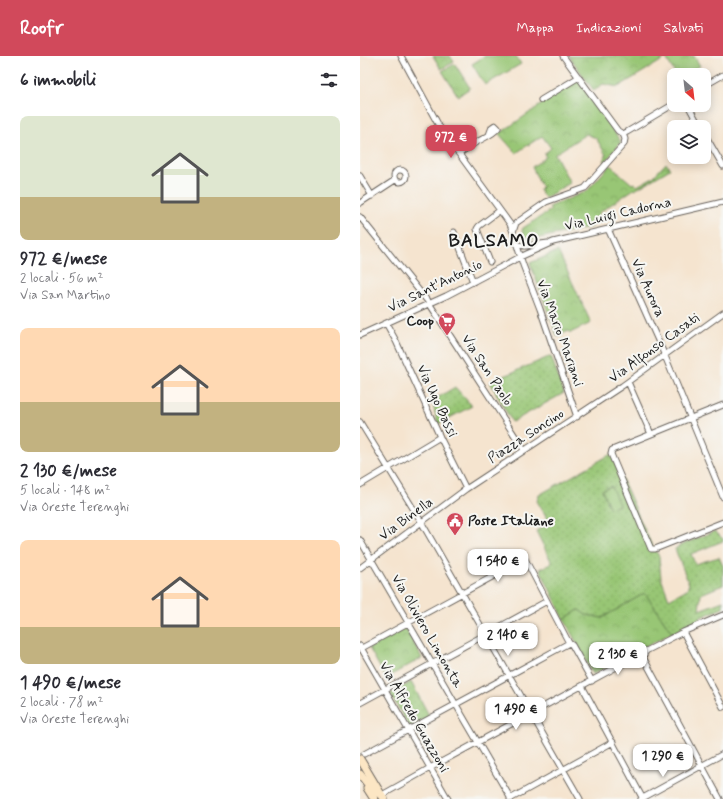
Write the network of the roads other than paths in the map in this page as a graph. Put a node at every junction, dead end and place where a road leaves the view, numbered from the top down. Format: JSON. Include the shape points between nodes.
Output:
{"nodes":[{"id":1,"x":401,"y":56,"type":"edge"},
{"id":2,"x":563,"y":56,"type":"edge"},
{"id":3,"x":723,"y":75,"type":"edge"},
{"id":4,"x":579,"y":77,"type":"junction"},
{"id":5,"x":711,"y":82,"type":"edge"},
{"id":6,"x":541,"y":100,"type":"dead end"},
{"id":7,"x":667,"y":108,"type":"edge"},
{"id":8,"x":623,"y":134,"type":"junction"},
{"id":9,"x":489,"y":135,"type":"dead end"},
{"id":10,"x":711,"y":145,"type":"edge"},
{"id":11,"x":458,"y":154,"type":"junction"},
{"id":12,"x":723,"y":166,"type":"edge"},
{"id":13,"x":360,"y":176,"type":"edge"},
{"id":14,"x":395,"y":180,"type":"dead end"},
{"id":15,"x":372,"y":196,"type":"junction"},
{"id":16,"x":723,"y":202,"type":"edge"},
{"id":17,"x":360,"y":203,"type":"edge"},
{"id":18,"x":499,"y":211,"type":"junction"},
{"id":19,"x":360,"y":217,"type":"edge"},
{"id":20,"x":516,"y":223,"type":"junction"},
{"id":21,"x":510,"y":224,"type":"junction"},
{"id":22,"x":608,"y":229,"type":"junction"},
{"id":23,"x":454,"y":232,"type":"dead end"},
{"id":24,"x":514,"y":232,"type":"junction"},
{"id":25,"x":553,"y":242,"type":"junction"},
{"id":26,"x":517,"y":245,"type":"junction"},
{"id":27,"x":520,"y":257,"type":"junction"},
{"id":28,"x":490,"y":262,"type":"dead end"},
{"id":29,"x":473,"y":282,"type":"junction"},
{"id":30,"x":430,"y":302,"type":"junction"},
{"id":31,"x":723,"y":313,"type":"edge"},
{"id":32,"x":386,"y":323,"type":"junction"},
{"id":33,"x":360,"y":335,"type":"edge"},
{"id":34,"x":665,"y":356,"type":"junction"},
{"id":35,"x":628,"y":382,"type":"junction"},
{"id":36,"x":599,"y":402,"type":"joint"},
{"id":37,"x":723,"y":405,"type":"edge"},
{"id":38,"x":577,"y":417,"type":"junction"},
{"id":39,"x":691,"y":418,"type":"junction"},
{"id":40,"x":360,"y":422,"type":"edge"},
{"id":41,"x":362,"y":430,"type":"edge"},
{"id":42,"x":651,"y":434,"type":"junction"},
{"id":43,"x":440,"y":437,"type":"junction"},
{"id":44,"x":524,"y":450,"type":"junction"},
{"id":45,"x":388,"y":468,"type":"junction"},
{"id":46,"x":360,"y":485,"type":"edge"},
{"id":47,"x":466,"y":489,"type":"junction"},
{"id":48,"x":723,"y":497,"type":"edge"},
{"id":49,"x":421,"y":522,"type":"junction"},
{"id":50,"x":723,"y":522,"type":"edge"},
{"id":51,"x":360,"y":540,"type":"edge"},
{"id":52,"x":372,"y":559,"type":"junction"},
{"id":53,"x":360,"y":568,"type":"edge"},
{"id":54,"x":462,"y":593,"type":"junction"},
{"id":55,"x":547,"y":601,"type":"junction"},
{"id":56,"x":723,"y":615,"type":"edge"},
{"id":57,"x":409,"y":622,"type":"junction"},
{"id":58,"x":683,"y":632,"type":"junction"},
{"id":59,"x":486,"y":634,"type":"junction"},
{"id":60,"x":569,"y":643,"type":"junction"},
{"id":61,"x":360,"y":648,"type":"edge"},
{"id":62,"x":643,"y":657,"type":"junction"},
{"id":63,"x":432,"y":663,"type":"junction"},
{"id":64,"x":509,"y":675,"type":"junction"},
{"id":65,"x":592,"y":681,"type":"junction"},
{"id":66,"x":582,"y":686,"type":"junction"},
{"id":67,"x":385,"y":689,"type":"junction"},
{"id":68,"x":360,"y":703,"type":"edge"},
{"id":69,"x":456,"y":704,"type":"junction"},
{"id":70,"x":723,"y":707,"type":"edge"},
{"id":71,"x":531,"y":714,"type":"junction"},
{"id":72,"x":408,"y":731,"type":"junction"},
{"id":73,"x":478,"y":742,"type":"junction"},
{"id":74,"x":612,"y":742,"type":"junction"},
{"id":75,"x":723,"y":754,"type":"edge"},
{"id":76,"x":362,"y":757,"type":"edge"},
{"id":77,"x":703,"y":766,"type":"junction"},
{"id":78,"x":430,"y":768,"type":"junction"},
{"id":79,"x":563,"y":770,"type":"junction"},
{"id":80,"x":360,"y":774,"type":"edge"},
{"id":81,"x":360,"y":778,"type":"edge"},
{"id":82,"x":383,"y":797,"type":"edge"},
{"id":83,"x":374,"y":799,"type":"edge"},
{"id":84,"x":448,"y":799,"type":"edge"},
{"id":85,"x":510,"y":799,"type":"edge"},
{"id":86,"x":580,"y":799,"type":"edge"},
{"id":87,"x":642,"y":799,"type":"edge"},
{"id":88,"x":720,"y":799,"type":"edge"}],
"edges":[{"from":1,"to":11,"type":"street","via":[[450,145]]},
{"from":2,"to":4,"type":"street"},
{"from":3,"to":5,"type":"street"},
{"from":4,"to":6,"type":"street"},
{"from":4,"to":8,"type":"street","via":[[618,131]]},
{"from":7,"to":8,"type":"street"},
{"from":8,"to":20,"type":"street","via":[[624,144],[585,188],[546,202]]},
{"from":9,"to":11,"type":"street"},
{"from":10,"to":12,"type":"street"},
{"from":11,"to":18,"type":"street"},
{"from":13,"to":15,"type":"street"},
{"from":14,"to":15,"type":"street"},
{"from":15,"to":17,"type":"street"},
{"from":16,"to":22,"type":"street","name":"Via Luigi Cadorna"},
{"from":18,"to":21,"type":"street"},
{"from":18,"to":28,"type":"street","via":[[477,229]]},
{"from":19,"to":30,"type":"street","name":"Via San Paolo"},
{"from":20,"to":21,"type":"street"},
{"from":20,"to":24,"type":"street"},
{"from":21,"to":24,"type":"street"},
{"from":22,"to":25,"type":"street","name":"Via Luigi Cadorna"},
{"from":22,"to":34,"type":"street","name":"Via Aurora"},
{"from":23,"to":29,"type":"street"},
{"from":24,"to":26,"type":"street","name":"Via Mario Mariani"},
{"from":25,"to":26,"type":"street"},
{"from":25,"to":27,"type":"street","name":"Via Luigi Cadorna"},
{"from":26,"to":27,"type":"street","name":"Via Mario Mariani"},
{"from":27,"to":29,"type":"street","name":"Via Sant'Antonio"},
{"from":27,"to":38,"type":"street","name":"Via Mario Mariani"},
{"from":29,"to":30,"type":"street","name":"Via Sant'Antonio"},
{"from":30,"to":32,"type":"street","name":"Via Sant'Antonio"},
{"from":30,"to":44,"type":"street","name":"Via San Paolo"},
{"from":31,"to":34,"type":"street","name":"Via Alfonso Casati"},
{"from":32,"to":33,"type":"street","name":"Via Sant'Antonio"},
{"from":32,"to":43,"type":"street","name":"Via Ugo Bassi"},
{"from":34,"to":35,"type":"street","name":"Via Alfonso Casati"},
{"from":34,"to":39,"type":"street","name":"Via Aurora"},
{"from":35,"to":36,"type":"street","name":"Via Alfonso Casati"},
{"from":35,"to":42,"type":"street"},
{"from":36,"to":38,"type":"street","name":"Piazza Soncino"},
{"from":37,"to":39,"type":"street"},
{"from":38,"to":44,"type":"street","name":"Piazza Soncino"},
{"from":39,"to":42,"type":"street"},
{"from":39,"to":48,"type":"street","name":"Via Aurora"},
{"from":40,"to":41,"type":"street"},
{"from":41,"to":45,"type":"street"},
{"from":42,"to":50,"type":"street","via":[[612,450],[611,454],[651,549]]},
{"from":43,"to":45,"type":"street"},
{"from":43,"to":47,"type":"street","name":"Via Ugo Bassi"},
{"from":44,"to":47,"type":"street","name":"Piazza Soncino"},
{"from":45,"to":46,"type":"street"},
{"from":45,"to":49,"type":"street"},
{"from":47,"to":49,"type":"street","name":"Via Binella"},
{"from":49,"to":52,"type":"street","name":"Via Binella"},
{"from":49,"to":54,"type":"street"},
{"from":51,"to":52,"type":"street","name":"Via Oliviero Limonta"},
{"from":52,"to":53,"type":"street","name":"Via Binella"},
{"from":52,"to":57,"type":"street","name":"Via Oliviero Limonta"},
{"from":54,"to":55,"type":"street","via":[[525,559]]},
{"from":54,"to":57,"type":"street"},
{"from":54,"to":59,"type":"street"},
{"from":55,"to":59,"type":"street"},
{"from":55,"to":60,"type":"street"},
{"from":56,"to":58,"type":"street"},
{"from":57,"to":61,"type":"street"},
{"from":57,"to":63,"type":"street","name":"Via Oliviero Limonta"},
{"from":58,"to":62,"type":"street","via":[[646,651]]},
{"from":58,"to":70,"type":"street"},
{"from":59,"to":63,"type":"street"},
{"from":59,"to":64,"type":"street"},
{"from":60,"to":64,"type":"street"},
{"from":60,"to":65,"type":"street"},
{"from":61,"to":67,"type":"street","name":"Via Alfredo Guazzoni"},
{"from":62,"to":65,"type":"street","via":[[635,657]]},
{"from":62,"to":77,"type":"street"},
{"from":63,"to":67,"type":"street"},
{"from":63,"to":69,"type":"street","name":"Via Oliviero Limonta"},
{"from":64,"to":69,"type":"street"},
{"from":64,"to":71,"type":"street"},
{"from":65,"to":66,"type":"street"},
{"from":66,"to":71,"type":"street"},
{"from":66,"to":74,"type":"street"},
{"from":67,"to":68,"type":"street"},
{"from":67,"to":72,"type":"street","name":"Via Alfredo Guazzoni"},
{"from":69,"to":72,"type":"street"},
{"from":69,"to":73,"type":"street","name":"Via Oliviero Limonta"},
{"from":71,"to":73,"type":"street"},
{"from":71,"to":79,"type":"street"},
{"from":72,"to":76,"type":"street"},
{"from":72,"to":78,"type":"street","name":"Via Alfredo Guazzoni"},
{"from":73,"to":78,"type":"street"},
{"from":73,"to":85,"type":"street","name":"Via Oliviero Limonta"},
{"from":74,"to":79,"type":"street"},
{"from":74,"to":87,"type":"street"},
{"from":75,"to":77,"type":"street"},
{"from":76,"to":82,"type":"main road"},
{"from":77,"to":87,"type":"street"},
{"from":77,"to":88,"type":"street"},
{"from":78,"to":82,"type":"street"},
{"from":78,"to":84,"type":"street","name":"Via Alfredo Guazzoni"},
{"from":79,"to":85,"type":"street"},
{"from":79,"to":86,"type":"street"},
{"from":80,"to":82,"type":"main road","via":[[373,791]]},
{"from":81,"to":83,"type":"main road"}]}
